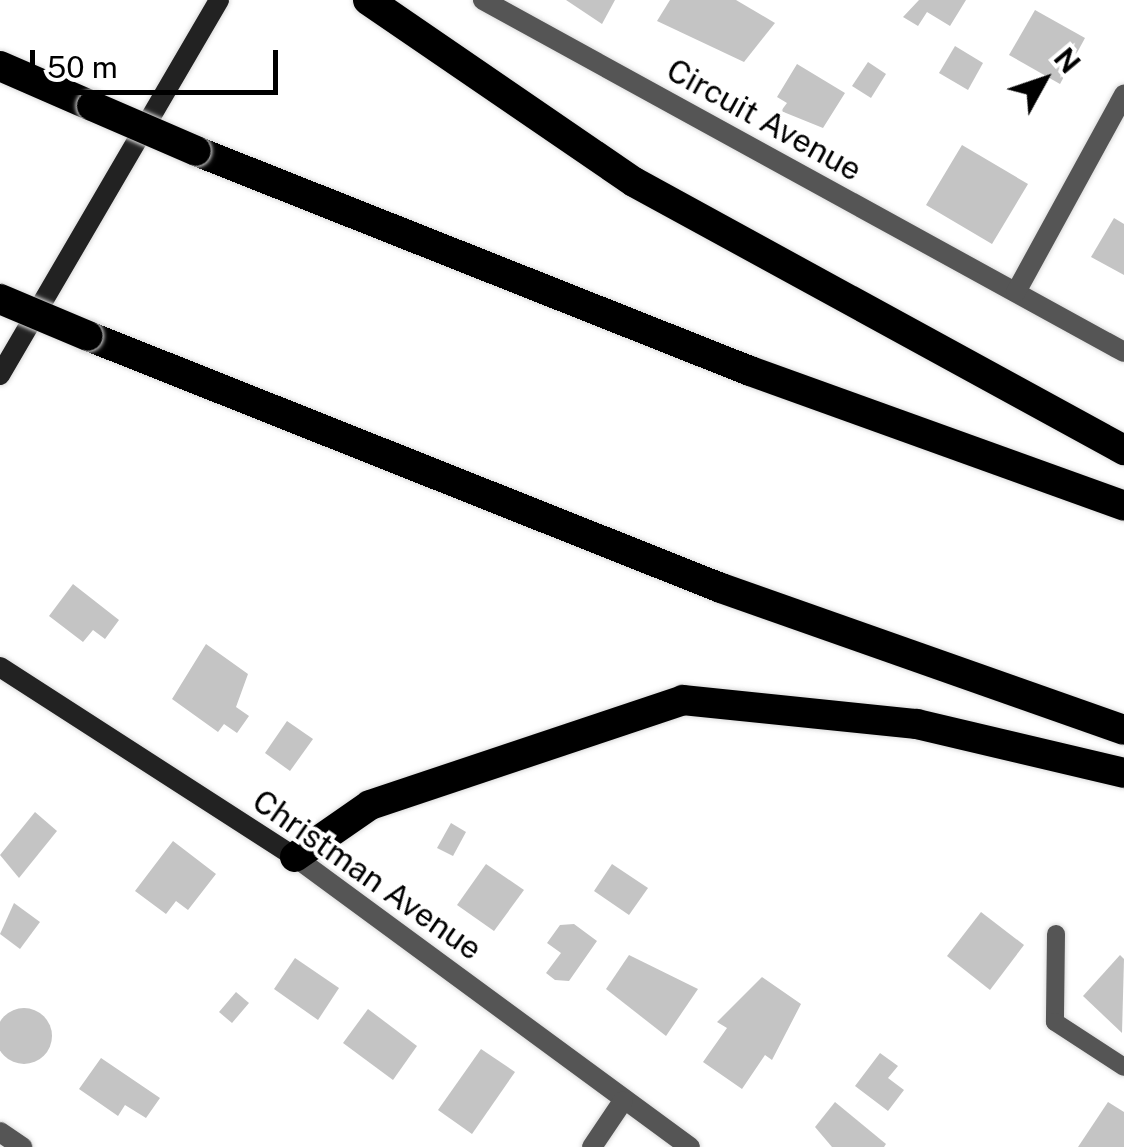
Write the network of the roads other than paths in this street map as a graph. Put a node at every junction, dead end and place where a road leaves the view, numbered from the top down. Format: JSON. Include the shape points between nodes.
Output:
{"nodes":[{"id":1,"x":218,"y":0,"type":"edge"},
{"id":2,"x":368,"y":0,"type":"edge"},
{"id":3,"x":401,"y":0,"type":"edge"},
{"id":4,"x":483,"y":0,"type":"edge"},
{"id":5,"x":0,"y":66,"type":"edge"},
{"id":6,"x":463,"y":68,"type":"junction"},
{"id":7,"x":1124,"y":95,"type":"edge"},
{"id":8,"x":1016,"y":292,"type":"junction"},
{"id":9,"x":0,"y":298,"type":"edge"},
{"id":10,"x":1124,"y":352,"type":"edge"},
{"id":11,"x":0,"y":374,"type":"edge"},
{"id":12,"x":1124,"y":450,"type":"edge"},
{"id":13,"x":1124,"y":506,"type":"edge"},
{"id":14,"x":0,"y":667,"type":"edge"},
{"id":15,"x":1124,"y":730,"type":"edge"},
{"id":16,"x":1124,"y":773,"type":"edge"},
{"id":17,"x":295,"y":858,"type":"junction"},
{"id":18,"x":1056,"y":934,"type":"dead end"},
{"id":19,"x":1124,"y":1067,"type":"edge"},
{"id":20,"x":623,"y":1100,"type":"junction"},
{"id":21,"x":0,"y":1132,"type":"edge"},
{"id":22,"x":22,"y":1147,"type":"edge"},
{"id":23,"x":592,"y":1147,"type":"edge"},
{"id":24,"x":690,"y":1147,"type":"edge"}],
"edges":[{"from":1,"to":11,"type":"main road"},
{"from":2,"to":6,"type":"highway"},
{"from":3,"to":6,"type":"highway"},
{"from":4,"to":8,"type":"street","name":"Circuit Avenue"},
{"from":5,"to":13,"type":"highway","bridge":true,"via":[[750,371]]},
{"from":6,"to":12,"type":"highway","via":[[634,182]]},
{"from":7,"to":8,"type":"street"},
{"from":8,"to":10,"type":"street","name":"Circuit Avenue"},
{"from":9,"to":15,"type":"highway","bridge":true,"via":[[721,588]]},
{"from":14,"to":17,"type":"main road","name":"Christman Avenue"},
{"from":16,"to":17,"type":"highway","via":[[917,724],[683,700],[370,804]]},
{"from":17,"to":20,"type":"street","name":"Christman Avenue"},
{"from":18,"to":19,"type":"lane","via":[[1055,1022]]},
{"from":20,"to":23,"type":"street"},
{"from":20,"to":24,"type":"street","name":"Christman Avenue"},
{"from":21,"to":22,"type":"street"}]}
